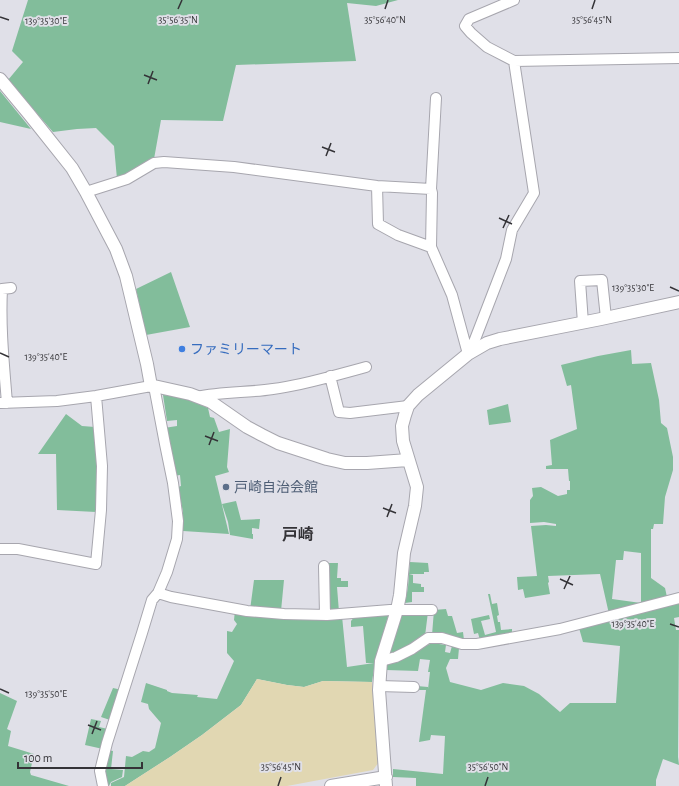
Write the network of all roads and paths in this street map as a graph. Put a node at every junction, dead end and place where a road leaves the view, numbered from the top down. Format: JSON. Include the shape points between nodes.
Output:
{"nodes":[{"id":1,"x":514,"y":0,"type":"edge"},
{"id":2,"x":679,"y":58,"type":"edge"},
{"id":3,"x":514,"y":61,"type":"junction"},
{"id":4,"x":0,"y":79,"type":"edge"},
{"id":5,"x":436,"y":98,"type":"dead end"},
{"id":6,"x":377,"y":186,"type":"junction"},
{"id":7,"x":431,"y":189,"type":"junction"},
{"id":8,"x":86,"y":192,"type":"junction"},
{"id":9,"x":431,"y":247,"type":"junction"},
{"id":10,"x":11,"y":288,"type":"dead end"},
{"id":11,"x":679,"y":302,"type":"edge"},
{"id":12,"x":606,"y":318,"type":"junction"},
{"id":13,"x":583,"y":323,"type":"junction"},
{"id":14,"x":473,"y":351,"type":"junction"},
{"id":15,"x":366,"y":367,"type":"dead end"},
{"id":16,"x":330,"y":376,"type":"junction"},
{"id":17,"x":152,"y":386,"type":"junction"},
{"id":18,"x":96,"y":396,"type":"junction"},
{"id":19,"x":196,"y":397,"type":"junction"},
{"id":20,"x":3,"y":403,"type":"edge"},
{"id":21,"x":408,"y":406,"type":"junction"},
{"id":22,"x":408,"y":460,"type":"junction"},
{"id":23,"x":0,"y":549,"type":"edge"},
{"id":24,"x":324,"y":566,"type":"dead end"},
{"id":25,"x":158,"y":593,"type":"junction"},
{"id":26,"x":679,"y":598,"type":"edge"},
{"id":27,"x":397,"y":610,"type":"junction"},
{"id":28,"x":432,"y":610,"type":"dead end"},
{"id":29,"x":325,"y":615,"type":"junction"},
{"id":30,"x":382,"y":661,"type":"junction"},
{"id":31,"x":379,"y":686,"type":"junction"},
{"id":32,"x":414,"y":687,"type":"dead end"},
{"id":33,"x":386,"y":781,"type":"edge"},
{"id":34,"x":104,"y":786,"type":"edge"},
{"id":35,"x":331,"y":786,"type":"edge"}],
"edges":[{"from":1,"to":3,"type":"street","via":[[469,19],[466,26],[487,47]]},
{"from":2,"to":3,"type":"street"},
{"from":3,"to":14,"type":"street","via":[[534,193],[512,230],[506,259],[474,342]]},
{"from":4,"to":8,"type":"street","via":[[72,168]]},
{"from":5,"to":7,"type":"street"},
{"from":6,"to":7,"type":"street"},
{"from":6,"to":8,"type":"street","via":[[234,167],[154,162],[127,179]]},
{"from":6,"to":9,"type":"street","via":[[378,224],[398,235]]},
{"from":7,"to":9,"type":"street"},
{"from":8,"to":17,"type":"street","via":[[116,249],[126,276]]},
{"from":9,"to":14,"type":"street"},
{"from":10,"to":20,"type":"street","via":[[2,289],[1,297]]},
{"from":11,"to":12,"type":"street"},
{"from":12,"to":13,"type":"street"},
{"from":12,"to":13,"type":"street","via":[[602,280],[580,281]]},
{"from":13,"to":14,"type":"street","via":[[500,339]]},
{"from":14,"to":21,"type":"street"},
{"from":15,"to":16,"type":"street"},
{"from":16,"to":19,"type":"street","via":[[274,389]]},
{"from":16,"to":21,"type":"street","via":[[339,412]]},
{"from":17,"to":18,"type":"street"},
{"from":17,"to":19,"type":"street"},
{"from":17,"to":25,"type":"street","via":[[173,483],[178,521],[177,539]]},
{"from":18,"to":20,"type":"street","via":[[57,401]]},
{"from":18,"to":23,"type":"street","via":[[102,466],[96,564],[18,549]]},
{"from":19,"to":22,"type":"street","via":[[210,402],[247,427],[278,443],[327,459],[345,463]]},
{"from":21,"to":22,"type":"street","via":[[402,426]]},
{"from":22,"to":27,"type":"street","via":[[417,487],[404,553]]},
{"from":24,"to":29,"type":"street"},
{"from":25,"to":29,"type":"street","via":[[247,611]]},
{"from":25,"to":34,"type":"street","via":[[152,600],[107,743],[100,771]]},
{"from":26,"to":30,"type":"street","via":[[560,629],[477,644],[428,638],[396,657]]},
{"from":27,"to":28,"type":"street"},
{"from":27,"to":29,"type":"street"},
{"from":27,"to":30,"type":"street"},
{"from":30,"to":31,"type":"street"},
{"from":31,"to":32,"type":"street"},
{"from":31,"to":33,"type":"street"},
{"from":33,"to":35,"type":"street"}]}
